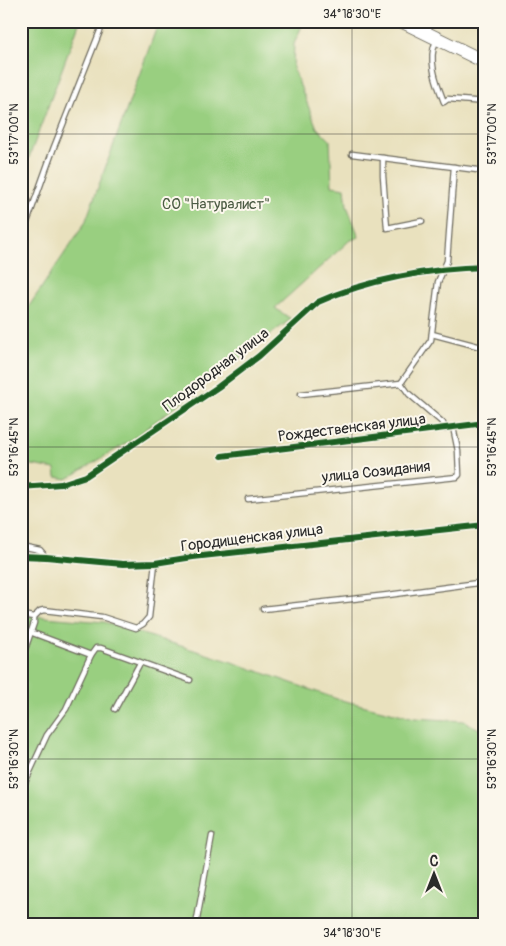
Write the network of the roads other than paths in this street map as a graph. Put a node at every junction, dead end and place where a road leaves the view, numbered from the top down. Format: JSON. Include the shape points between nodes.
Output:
{"nodes":[{"id":1,"x":104,"y":21,"type":"edge"},
{"id":2,"x":395,"y":21,"type":"edge"},
{"id":3,"x":408,"y":21,"type":"edge"},
{"id":4,"x":436,"y":41,"type":"junction"},
{"id":5,"x":485,"y":59,"type":"edge"},
{"id":6,"x":485,"y":65,"type":"edge"},
{"id":7,"x":485,"y":102,"type":"edge"},
{"id":8,"x":352,"y":154,"type":"dead end"},
{"id":9,"x":383,"y":158,"type":"junction"},
{"id":10,"x":454,"y":167,"type":"junction"},
{"id":11,"x":485,"y":171,"type":"edge"},
{"id":12,"x":422,"y":221,"type":"dead end"},
{"id":13,"x":21,"y":239,"type":"edge"},
{"id":14,"x":485,"y":267,"type":"edge"},
{"id":15,"x":444,"y":269,"type":"junction"},
{"id":16,"x":432,"y":334,"type":"junction"},
{"id":17,"x":485,"y":348,"type":"edge"},
{"id":18,"x":401,"y":383,"type":"junction"},
{"id":19,"x":301,"y":394,"type":"dead end"},
{"id":20,"x":485,"y":423,"type":"edge"},
{"id":21,"x":453,"y":428,"type":"junction"},
{"id":22,"x":445,"y":429,"type":"junction"},
{"id":23,"x":222,"y":456,"type":"dead end"},
{"id":24,"x":21,"y":487,"type":"edge"},
{"id":25,"x":248,"y":499,"type":"dead end"},
{"id":26,"x":485,"y":525,"type":"edge"},
{"id":27,"x":21,"y":546,"type":"edge"},
{"id":28,"x":21,"y":556,"type":"edge"},
{"id":29,"x":46,"y":557,"type":"junction"},
{"id":30,"x":155,"y":563,"type":"junction"},
{"id":31,"x":485,"y":582,"type":"edge"},
{"id":32,"x":264,"y":609,"type":"dead end"},
{"id":33,"x":21,"y":615,"type":"edge"},
{"id":34,"x":34,"y":617,"type":"junction"},
{"id":35,"x":30,"y":632,"type":"junction"},
{"id":36,"x":91,"y":655,"type":"junction"},
{"id":37,"x":21,"y":661,"type":"edge"},
{"id":38,"x":140,"y":663,"type":"junction"},
{"id":39,"x":190,"y":680,"type":"dead end"},
{"id":40,"x":115,"y":709,"type":"dead end"},
{"id":41,"x":21,"y":791,"type":"edge"},
{"id":42,"x":212,"y":836,"type":"dead end"},
{"id":43,"x":196,"y":925,"type":"edge"}],
"edges":[{"from":1,"to":13,"type":"street"},
{"from":2,"to":4,"type":"main road"},
{"from":3,"to":5,"type":"main road"},
{"from":4,"to":6,"type":"main road"},
{"from":4,"to":7,"type":"street","via":[[432,54],[444,102],[448,99]]},
{"from":8,"to":9,"type":"street"},
{"from":9,"to":10,"type":"street"},
{"from":9,"to":12,"type":"street","via":[[387,228]]},
{"from":10,"to":11,"type":"street"},
{"from":10,"to":15,"type":"street","via":[[448,254]]},
{"from":14,"to":15,"type":"street","name":"Плодородная улица"},
{"from":15,"to":16,"type":"street","via":[[438,282]]},
{"from":15,"to":24,"type":"street","name":"Плодородная улица","via":[[386,280],[318,302],[218,388],[86,476],[61,484]]},
{"from":16,"to":17,"type":"street"},
{"from":16,"to":18,"type":"street","via":[[422,355]]},
{"from":18,"to":19,"type":"street"},
{"from":18,"to":22,"type":"street","via":[[443,423]]},
{"from":20,"to":21,"type":"street","name":"Рождественская улица"},
{"from":21,"to":22,"type":"street","name":"Рождественская улица"},
{"from":21,"to":25,"type":"street","name":"улица Созидания","via":[[458,476]]},
{"from":22,"to":23,"type":"street","name":"Рождественская улица"},
{"from":26,"to":30,"type":"street","name":"Городищенская улица"},
{"from":27,"to":29,"type":"street","name":"Городищенская улица","via":[[40,550]]},
{"from":28,"to":29,"type":"street","name":"Городищенская улица"},
{"from":29,"to":30,"type":"street","name":"Городищенская улица","via":[[123,564]]},
{"from":30,"to":34,"type":"street","via":[[149,617],[139,627],[102,617],[44,610]]},
{"from":31,"to":32,"type":"street"},
{"from":33,"to":34,"type":"street"},
{"from":34,"to":35,"type":"street"},
{"from":35,"to":36,"type":"street"},
{"from":35,"to":37,"type":"street"},
{"from":36,"to":38,"type":"street","via":[[100,648]]},
{"from":36,"to":41,"type":"street","via":[[66,708],[47,735]]},
{"from":38,"to":39,"type":"street"},
{"from":38,"to":40,"type":"street"},
{"from":42,"to":43,"type":"street"}]}
